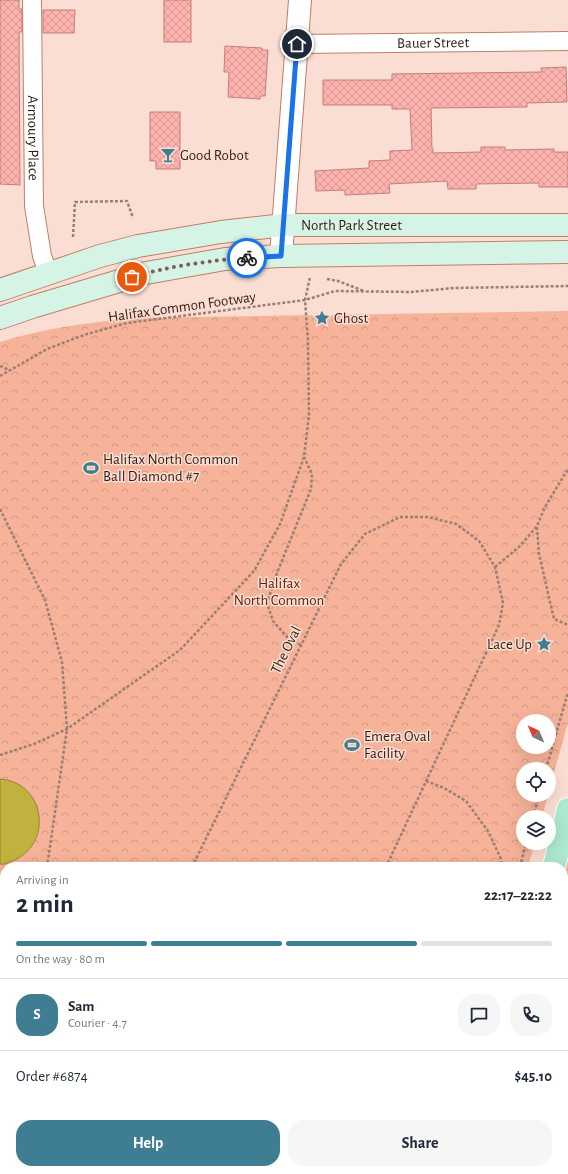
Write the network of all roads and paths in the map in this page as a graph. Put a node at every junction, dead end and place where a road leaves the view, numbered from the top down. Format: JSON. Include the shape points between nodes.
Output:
{"nodes":[{"id":1,"x":32,"y":0,"type":"edge"},
{"id":2,"x":300,"y":0,"type":"edge"},
{"id":3,"x":568,"y":41,"type":"edge"},
{"id":4,"x":297,"y":44,"type":"junction"},
{"id":5,"x":134,"y":218,"type":"dead end"},
{"id":6,"x":284,"y":225,"type":"junction"},
{"id":7,"x":568,"y":225,"type":"edge"},
{"id":8,"x":73,"y":237,"type":"dead end"},
{"id":9,"x":568,"y":252,"type":"edge"},
{"id":10,"x":281,"y":256,"type":"junction"},
{"id":11,"x":310,"y":273,"type":"dead end"},
{"id":12,"x":49,"y":275,"type":"junction"},
{"id":13,"x":310,"y":277,"type":"junction"},
{"id":14,"x":315,"y":278,"type":"dead end"},
{"id":15,"x":321,"y":278,"type":"dead end"},
{"id":16,"x":568,"y":286,"type":"edge"},
{"id":17,"x":0,"y":290,"type":"edge"},
{"id":18,"x":367,"y":292,"type":"junction"},
{"id":19,"x":305,"y":300,"type":"junction"},
{"id":20,"x":0,"y":318,"type":"edge"},
{"id":21,"x":0,"y":366,"type":"edge"},
{"id":22,"x":9,"y":370,"type":"junction"},
{"id":23,"x":0,"y":376,"type":"edge"},
{"id":24,"x":304,"y":457,"type":"junction"},
{"id":25,"x":568,"y":468,"type":"edge"},
{"id":26,"x":0,"y":509,"type":"edge"},
{"id":27,"x":537,"y":526,"type":"junction"},
{"id":28,"x":495,"y":567,"type":"junction"},
{"id":29,"x":568,"y":625,"type":"edge"},
{"id":30,"x":301,"y":645,"type":"junction"},
{"id":31,"x":568,"y":692,"type":"edge"},
{"id":32,"x":68,"y":729,"type":"junction"},
{"id":33,"x":0,"y":755,"type":"edge"},
{"id":34,"x":548,"y":762,"type":"edge"},
{"id":35,"x":426,"y":781,"type":"junction"},
{"id":36,"x":568,"y":809,"type":"edge"},
{"id":37,"x":524,"y":850,"type":"edge"},
{"id":38,"x":48,"y":862,"type":"edge"},
{"id":39,"x":194,"y":862,"type":"edge"},
{"id":40,"x":388,"y":862,"type":"edge"},
{"id":41,"x":501,"y":862,"type":"edge"},
{"id":42,"x":521,"y":862,"type":"edge"},
{"id":43,"x":555,"y":862,"type":"edge"}],
"edges":[{"from":1,"to":12,"type":"street","name":"Armoury Place","via":[[34,206],[42,256]]},
{"from":2,"to":4,"type":"street"},
{"from":3,"to":4,"type":"street","name":"Bauer Street"},
{"from":4,"to":6,"type":"street"},
{"from":5,"to":8,"type":"path","via":[[128,200],[75,202]]},
{"from":6,"to":7,"type":"main road","name":"North Park Street"},
{"from":6,"to":10,"type":"street"},
{"from":6,"to":12,"type":"main road","name":"North Park Street","via":[[221,232],[138,246],[100,256]]},
{"from":9,"to":10,"type":"main road","name":"North Park Street"},
{"from":10,"to":20,"type":"main road","name":"North Park Street","via":[[225,259],[146,273]]},
{"from":11,"to":13,"type":"path"},
{"from":12,"to":17,"type":"main road","name":"North Park Street"},
{"from":13,"to":14,"type":"path"},
{"from":13,"to":19,"type":"path"},
{"from":15,"to":18,"type":"path","via":[[338,281]]},
{"from":16,"to":18,"type":"path","name":"Halifax Common Footway"},
{"from":18,"to":19,"type":"path","name":"Halifax Common Footway","via":[[335,291]]},
{"from":19,"to":22,"type":"path","name":"Halifax Common Footway","via":[[127,323],[86,334],[47,349]]},
{"from":19,"to":24,"type":"path","via":[[309,415]]},
{"from":21,"to":22,"type":"path"},
{"from":22,"to":23,"type":"path","name":"Halifax Common Footway"},
{"from":24,"to":30,"type":"path","via":[[312,474],[311,490],[267,603],[273,621],[287,638]]},
{"from":24,"to":32,"type":"path","via":[[280,524],[254,571],[180,650]]},
{"from":25,"to":27,"type":"path"},
{"from":26,"to":32,"type":"path","via":[[45,600],[62,662]]},
{"from":27,"to":28,"type":"path","via":[[520,546]]},
{"from":27,"to":29,"type":"path","via":[[539,554],[554,619]]},
{"from":28,"to":30,"type":"path","name":"The Oval","via":[[479,541],[456,524],[428,517],[400,517],[365,534],[341,564]]},
{"from":28,"to":35,"type":"path","name":"The Oval","via":[[503,603],[499,625]]},
{"from":30,"to":39,"type":"path","name":"The Oval"},
{"from":31,"to":34,"type":"path"},
{"from":32,"to":33,"type":"path"},
{"from":32,"to":38,"type":"path"},
{"from":35,"to":40,"type":"path","name":"The Oval"},
{"from":35,"to":41,"type":"path","via":[[466,801],[488,831]]},
{"from":36,"to":43,"type":"main road"},
{"from":37,"to":42,"type":"path"}]}
